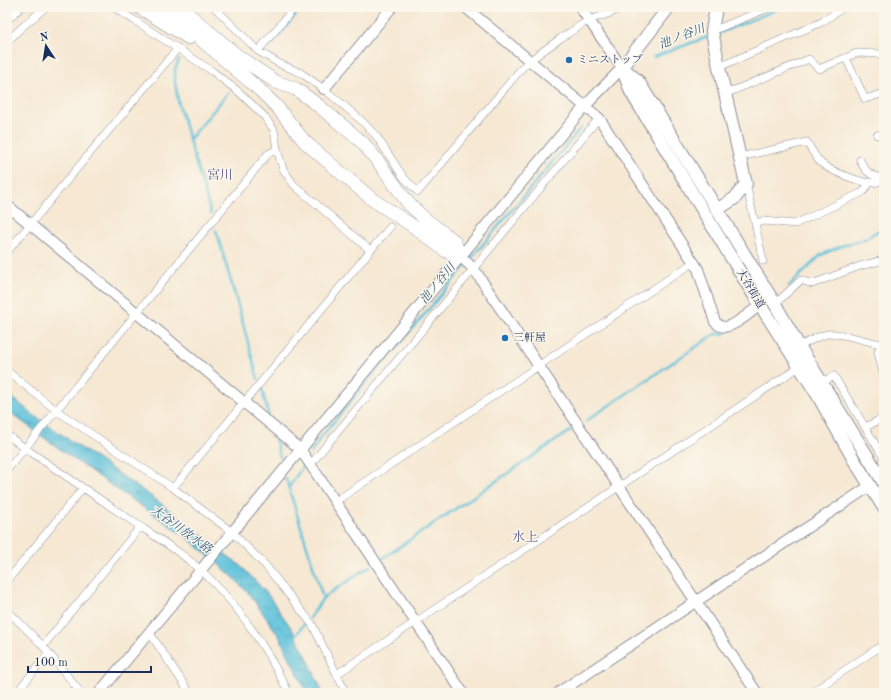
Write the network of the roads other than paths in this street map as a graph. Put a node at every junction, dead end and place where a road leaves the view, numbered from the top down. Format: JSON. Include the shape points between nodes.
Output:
{"nodes":[{"id":1,"x":17,"y":7,"type":"edge"},
{"id":2,"x":46,"y":7,"type":"edge"},
{"id":3,"x":113,"y":7,"type":"edge"},
{"id":4,"x":139,"y":7,"type":"edge"},
{"id":5,"x":162,"y":7,"type":"edge"},
{"id":6,"x":180,"y":7,"type":"edge"},
{"id":7,"x":193,"y":7,"type":"edge"},
{"id":8,"x":214,"y":7,"type":"edge"},
{"id":9,"x":295,"y":7,"type":"edge"},
{"id":10,"x":392,"y":7,"type":"edge"},
{"id":11,"x":465,"y":7,"type":"edge"},
{"id":12,"x":580,"y":7,"type":"edge"},
{"id":13,"x":622,"y":7,"type":"edge"},
{"id":14,"x":669,"y":7,"type":"edge"},
{"id":15,"x":716,"y":7,"type":"edge"},
{"id":16,"x":770,"y":7,"type":"edge"},
{"id":17,"x":844,"y":7,"type":"edge"},
{"id":18,"x":7,"y":16,"type":"edge"},
{"id":19,"x":589,"y":20,"type":"junction"},
{"id":20,"x":713,"y":34,"type":"junction"},
{"id":21,"x":7,"y":42,"type":"edge"},
{"id":22,"x":178,"y":48,"type":"junction"},
{"id":23,"x":258,"y":52,"type":"junction"},
{"id":24,"x":884,"y":54,"type":"edge"},
{"id":25,"x":230,"y":57,"type":"junction"},
{"id":26,"x":846,"y":58,"type":"junction"},
{"id":27,"x":529,"y":61,"type":"junction"},
{"id":28,"x":719,"y":66,"type":"junction"},
{"id":29,"x":622,"y":68,"type":"junction"},
{"id":30,"x":324,"y":89,"type":"junction"},
{"id":31,"x":884,"y":93,"type":"edge"},
{"id":32,"x":725,"y":94,"type":"junction"},
{"id":33,"x":585,"y":106,"type":"junction"},
{"id":34,"x":599,"y":118,"type":"junction"},
{"id":35,"x":277,"y":150,"type":"junction"},
{"id":36,"x":740,"y":157,"type":"junction"},
{"id":37,"x":860,"y":160,"type":"dead end"},
{"id":38,"x":883,"y":178,"type":"edge"},
{"id":39,"x":870,"y":182,"type":"junction"},
{"id":40,"x":746,"y":184,"type":"junction"},
{"id":41,"x":7,"y":205,"type":"edge"},
{"id":42,"x":717,"y":210,"type":"junction"},
{"id":43,"x":755,"y":223,"type":"junction"},
{"id":44,"x":30,"y":224,"type":"junction"},
{"id":45,"x":390,"y":227,"type":"dead end"},
{"id":46,"x":370,"y":250,"type":"junction"},
{"id":47,"x":7,"y":252,"type":"edge"},
{"id":48,"x":884,"y":260,"type":"edge"},
{"id":49,"x":762,"y":261,"type":"dead end"},
{"id":50,"x":467,"y":262,"type":"junction"},
{"id":51,"x":694,"y":262,"type":"junction"},
{"id":52,"x":775,"y":304,"type":"junction"},
{"id":53,"x":760,"y":305,"type":"junction"},
{"id":54,"x":137,"y":313,"type":"junction"},
{"id":55,"x":882,"y":344,"type":"edge"},
{"id":56,"x":794,"y":349,"type":"junction"},
{"id":57,"x":539,"y":365,"type":"junction"},
{"id":58,"x":799,"y":368,"type":"junction"},
{"id":59,"x":7,"y":371,"type":"edge"},
{"id":60,"x":884,"y":377,"type":"edge"},
{"id":61,"x":822,"y":382,"type":"junction"},
{"id":62,"x":244,"y":402,"type":"junction"},
{"id":63,"x":57,"y":411,"type":"junction"},
{"id":64,"x":884,"y":417,"type":"edge"},
{"id":65,"x":866,"y":427,"type":"junction"},
{"id":66,"x":7,"y":435,"type":"edge"},
{"id":67,"x":25,"y":448,"type":"junction"},
{"id":68,"x":300,"y":449,"type":"junction"},
{"id":69,"x":884,"y":458,"type":"edge"},
{"id":70,"x":310,"y":465,"type":"junction"},
{"id":71,"x":7,"y":470,"type":"edge"},
{"id":72,"x":884,"y":483,"type":"edge"},
{"id":73,"x":619,"y":486,"type":"junction"},
{"id":74,"x":870,"y":486,"type":"junction"},
{"id":75,"x":83,"y":488,"type":"junction"},
{"id":76,"x":173,"y":488,"type":"junction"},
{"id":77,"x":336,"y":501,"type":"junction"},
{"id":78,"x":884,"y":508,"type":"edge"},
{"id":79,"x":140,"y":527,"type":"junction"},
{"id":80,"x":232,"y":532,"type":"junction"},
{"id":81,"x":201,"y":568,"type":"junction"},
{"id":82,"x":7,"y":581,"type":"edge"},
{"id":83,"x":696,"y":602,"type":"junction"},
{"id":84,"x":8,"y":613,"type":"edge"},
{"id":85,"x":415,"y":621,"type":"junction"},
{"id":86,"x":149,"y":632,"type":"junction"},
{"id":87,"x":884,"y":644,"type":"edge"},
{"id":88,"x":43,"y":646,"type":"junction"},
{"id":89,"x":49,"y":653,"type":"junction"},
{"id":90,"x":336,"y":674,"type":"junction"},
{"id":91,"x":16,"y":693,"type":"edge"},
{"id":92,"x":81,"y":693,"type":"edge"},
{"id":93,"x":99,"y":693,"type":"edge"},
{"id":94,"x":190,"y":693,"type":"edge"},
{"id":95,"x":290,"y":693,"type":"edge"},
{"id":96,"x":346,"y":693,"type":"edge"},
{"id":97,"x":463,"y":693,"type":"edge"},
{"id":98,"x":558,"y":693,"type":"edge"},
{"id":99,"x":757,"y":693,"type":"edge"},
{"id":100,"x":811,"y":693,"type":"edge"}],
"edges":[{"from":1,"to":18,"type":"highway"},
{"from":2,"to":21,"type":"street"},
{"from":3,"to":22,"type":"street"},
{"from":4,"to":25,"type":"highway"},
{"from":5,"to":25,"type":"highway"},
{"from":6,"to":25,"type":"highway"},
{"from":7,"to":25,"type":"highway"},
{"from":8,"to":23,"type":"street"},
{"from":9,"to":23,"type":"street"},
{"from":10,"to":30,"type":"street"},
{"from":11,"to":27,"type":"street"},
{"from":12,"to":19,"type":"street"},
{"from":13,"to":19,"type":"street"},
{"from":14,"to":29,"type":"main road"},
{"from":15,"to":20,"type":"main road"},
{"from":16,"to":20,"type":"street"},
{"from":17,"to":28,"type":"street","via":[[822,22]]},
{"from":19,"to":27,"type":"street"},
{"from":19,"to":29,"type":"street"},
{"from":20,"to":28,"type":"main road"},
{"from":22,"to":35,"type":"street","via":[[212,71],[264,116],[274,130]]},
{"from":22,"to":44,"type":"street"},
{"from":23,"to":30,"type":"street","via":[[301,73]]},
{"from":24,"to":26,"type":"street","via":[[857,53]]},
{"from":25,"to":50,"type":"highway","via":[[277,106],[305,142],[374,200],[446,251]]},
{"from":25,"to":50,"type":"highway","via":[[276,82],[296,89],[362,142],[408,203],[454,241]]},
{"from":26,"to":31,"type":"street","via":[[865,99]]},
{"from":26,"to":32,"type":"street","via":[[818,69],[809,59]]},
{"from":27,"to":30,"type":"street","via":[[418,192],[404,178],[378,137]]},
{"from":27,"to":33,"type":"street"},
{"from":28,"to":32,"type":"main road"},
{"from":29,"to":33,"type":"street"},
{"from":29,"to":42,"type":"main road","name":"大谷街道","via":[[638,81]]},
{"from":29,"to":53,"type":"main road","name":"大谷街道","via":[[631,92]]},
{"from":32,"to":36,"type":"main road"},
{"from":33,"to":34,"type":"street"},
{"from":33,"to":50,"type":"street"},
{"from":34,"to":50,"type":"street"},
{"from":34,"to":51,"type":"street"},
{"from":35,"to":46,"type":"street","via":[[284,169],[294,185]]},
{"from":35,"to":54,"type":"street","via":[[268,154]]},
{"from":36,"to":39,"type":"street","via":[[807,142],[826,167],[860,182]]},
{"from":36,"to":40,"type":"main road"},
{"from":37,"to":38,"type":"street","via":[[868,173]]},
{"from":38,"to":39,"type":"street","via":[[874,184]]},
{"from":39,"to":43,"type":"street","via":[[863,192],[796,224],[764,221]]},
{"from":40,"to":42,"type":"main road","via":[[735,198]]},
{"from":40,"to":43,"type":"street"},
{"from":41,"to":44,"type":"street"},
{"from":42,"to":52,"type":"main road","name":"大谷街道"},
{"from":43,"to":49,"type":"street"},
{"from":44,"to":47,"type":"street"},
{"from":44,"to":54,"type":"street"},
{"from":45,"to":46,"type":"street"},
{"from":46,"to":62,"type":"street"},
{"from":48,"to":52,"type":"street","via":[[812,284],[801,280]]},
{"from":50,"to":57,"type":"street"},
{"from":50,"to":68,"type":"street"},
{"from":50,"to":70,"type":"street"},
{"from":51,"to":53,"type":"street","via":[[715,322],[720,326],[732,325]]},
{"from":51,"to":57,"type":"street"},
{"from":52,"to":56,"type":"main road","name":"大谷街道"},
{"from":53,"to":56,"type":"main road","name":"大谷街道"},
{"from":54,"to":62,"type":"street"},
{"from":54,"to":63,"type":"street"},
{"from":55,"to":56,"type":"street","via":[[828,334]]},
{"from":55,"to":60,"type":"street","via":[[878,352]]},
{"from":56,"to":58,"type":"main road","name":"大谷街道"},
{"from":56,"to":61,"type":"main road","name":"大谷街道"},
{"from":57,"to":73,"type":"street"},
{"from":57,"to":77,"type":"street"},
{"from":58,"to":73,"type":"street"},
{"from":58,"to":74,"type":"main road","name":"大谷街道","via":[[817,394]]},
{"from":59,"to":63,"type":"street"},
{"from":61,"to":65,"type":"street","via":[[834,376]]},
{"from":61,"to":72,"type":"main road","name":"大谷街道"},
{"from":62,"to":68,"type":"street"},
{"from":62,"to":76,"type":"street"},
{"from":63,"to":67,"type":"street"},
{"from":63,"to":76,"type":"street"},
{"from":64,"to":65,"type":"street"},
{"from":65,"to":69,"type":"street"},
{"from":66,"to":67,"type":"street"},
{"from":67,"to":71,"type":"street"},
{"from":67,"to":75,"type":"street"},
{"from":68,"to":70,"type":"street"},
{"from":68,"to":80,"type":"street"},
{"from":70,"to":77,"type":"street"},
{"from":73,"to":83,"type":"street"},
{"from":73,"to":85,"type":"street"},
{"from":74,"to":78,"type":"main road","name":"大谷街道"},
{"from":74,"to":83,"type":"street"},
{"from":75,"to":79,"type":"street"},
{"from":75,"to":82,"type":"street"},
{"from":76,"to":80,"type":"street"},
{"from":77,"to":85,"type":"street"},
{"from":79,"to":81,"type":"street"},
{"from":79,"to":88,"type":"street"},
{"from":80,"to":81,"type":"street"},
{"from":80,"to":90,"type":"street","via":[[266,566],[312,624]]},
{"from":81,"to":86,"type":"street"},
{"from":81,"to":95,"type":"street","via":[[248,622]]},
{"from":83,"to":98,"type":"street"},
{"from":83,"to":99,"type":"street"},
{"from":84,"to":88,"type":"street"},
{"from":85,"to":90,"type":"street"},
{"from":85,"to":97,"type":"street"},
{"from":86,"to":93,"type":"street"},
{"from":86,"to":94,"type":"street"},
{"from":87,"to":100,"type":"street"},
{"from":88,"to":89,"type":"street"},
{"from":89,"to":91,"type":"street"},
{"from":89,"to":92,"type":"street"},
{"from":90,"to":96,"type":"street"}]}
